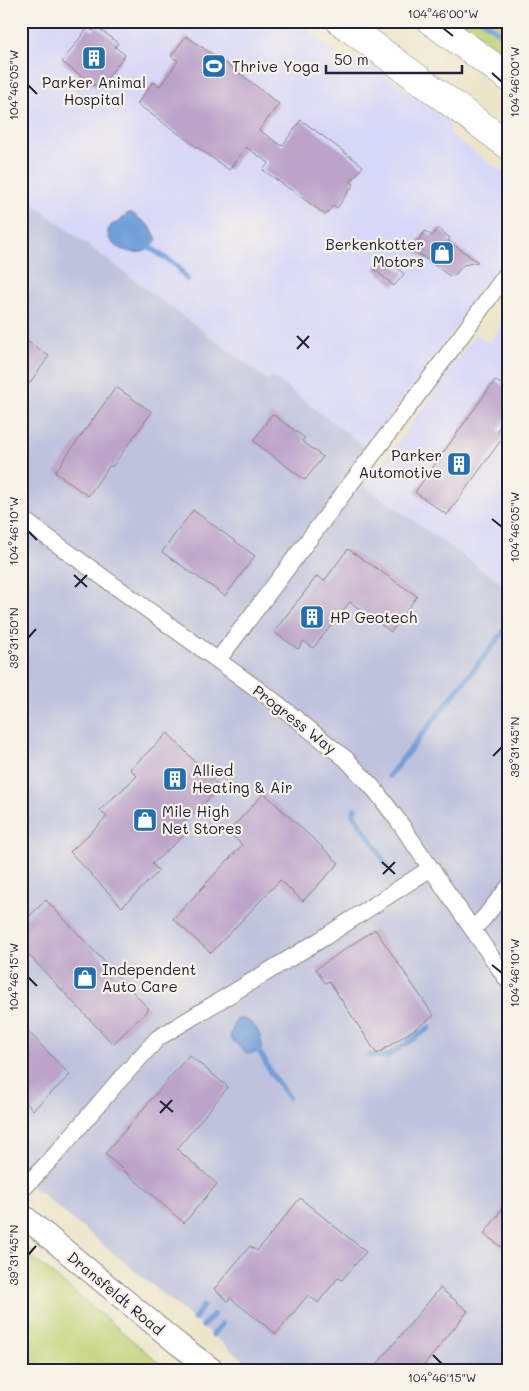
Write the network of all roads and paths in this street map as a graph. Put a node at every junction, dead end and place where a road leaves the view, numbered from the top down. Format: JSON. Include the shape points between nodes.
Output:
{"nodes":[{"id":1,"x":340,"y":21,"type":"edge"},
{"id":2,"x":431,"y":21,"type":"edge"},
{"id":3,"x":508,"y":78,"type":"edge"},
{"id":4,"x":508,"y":145,"type":"edge"},
{"id":5,"x":508,"y":272,"type":"edge"},
{"id":6,"x":21,"y":518,"type":"edge"},
{"id":7,"x":218,"y":660,"type":"junction"},
{"id":8,"x":431,"y":868,"type":"junction"},
{"id":9,"x":508,"y":888,"type":"edge"},
{"id":10,"x":472,"y":929,"type":"junction"},
{"id":11,"x":508,"y":981,"type":"edge"},
{"id":12,"x":21,"y":1191,"type":"edge"},
{"id":13,"x":21,"y":1214,"type":"edge"},
{"id":14,"x":213,"y":1370,"type":"edge"}],
"edges":[{"from":1,"to":4,"type":"highway"},
{"from":2,"to":3,"type":"highway"},
{"from":5,"to":7,"type":"street"},
{"from":6,"to":7,"type":"street","name":"Progress Way"},
{"from":7,"to":8,"type":"street","name":"Progress Way","via":[[346,759],[380,797]]},
{"from":8,"to":10,"type":"street","name":"Progress Way"},
{"from":8,"to":12,"type":"street","via":[[158,1038]]},
{"from":9,"to":10,"type":"street"},
{"from":10,"to":11,"type":"street","name":"Progress Way"},
{"from":13,"to":14,"type":"street","name":"Dransfeldt Road"}]}
